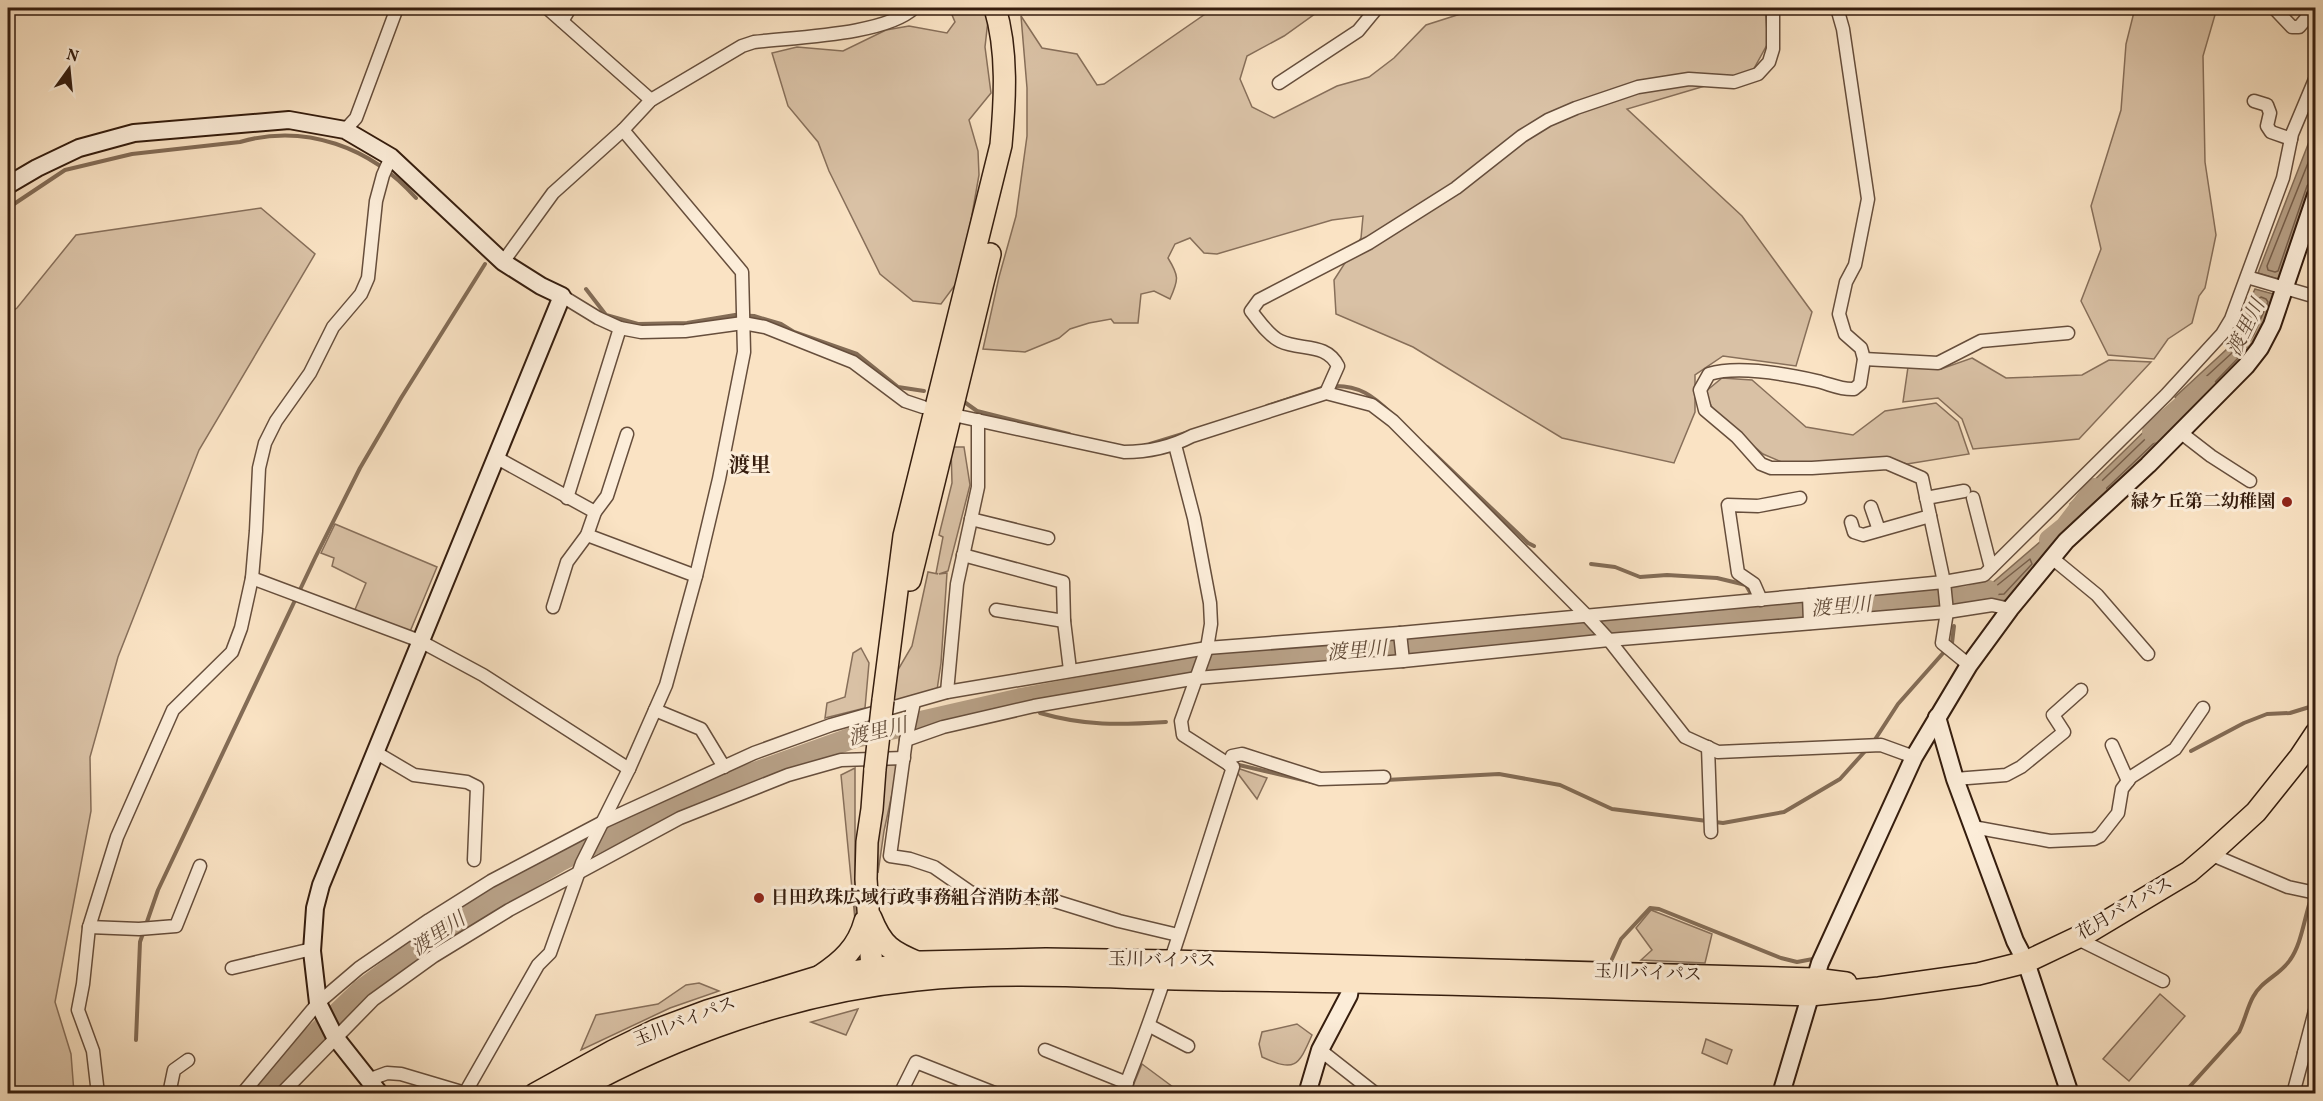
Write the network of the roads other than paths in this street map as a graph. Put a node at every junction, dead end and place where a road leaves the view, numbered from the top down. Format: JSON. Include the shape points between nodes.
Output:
{"nodes":[{"id":1,"x":397,"y":8,"type":"edge"},
{"id":2,"x":547,"y":8,"type":"edge"},
{"id":3,"x":570,"y":8,"type":"edge"},
{"id":4,"x":914,"y":8,"type":"edge"},
{"id":5,"x":995,"y":8,"type":"edge"},
{"id":6,"x":1006,"y":8,"type":"edge"},
{"id":7,"x":1377,"y":8,"type":"edge"},
{"id":8,"x":1773,"y":8,"type":"edge"},
{"id":9,"x":1837,"y":8,"type":"edge"},
{"id":10,"x":2274,"y":8,"type":"edge"},
{"id":11,"x":2311,"y":11,"type":"edge"},
{"id":12,"x":562,"y":21,"type":"junction"},
{"id":13,"x":2316,"y":77,"type":"edge"},
{"id":14,"x":1279,"y":83,"type":"dead end"},
{"id":15,"x":651,"y":99,"type":"junction"},
{"id":16,"x":2254,"y":101,"type":"dead end"},
{"id":17,"x":345,"y":130,"type":"junction"},
{"id":18,"x":623,"y":130,"type":"junction"},
{"id":19,"x":2291,"y":140,"type":"junction"},
{"id":20,"x":390,"y":160,"type":"junction"},
{"id":21,"x":8,"y":185,"type":"edge"},
{"id":22,"x":2316,"y":195,"type":"edge"},
{"id":23,"x":2312,"y":215,"type":"edge"},
{"id":24,"x":503,"y":262,"type":"junction"},
{"id":25,"x":2247,"y":277,"type":"junction"},
{"id":26,"x":2284,"y":288,"type":"junction"},
{"id":27,"x":562,"y":296,"type":"junction"},
{"id":28,"x":2316,"y":297,"type":"edge"},
{"id":29,"x":743,"y":318,"type":"junction"},
{"id":30,"x":620,"y":327,"type":"junction"},
{"id":31,"x":2068,"y":333,"type":"dead end"},
{"id":32,"x":1863,"y":359,"type":"junction"},
{"id":33,"x":1328,"y":388,"type":"junction"},
{"id":34,"x":923,"y":407,"type":"dead end"},
{"id":35,"x":958,"y":416,"type":"dead end"},
{"id":36,"x":978,"y":420,"type":"junction"},
{"id":37,"x":2180,"y":432,"type":"junction"},
{"id":38,"x":627,"y":434,"type":"dead end"},
{"id":39,"x":1175,"y":445,"type":"junction"},
{"id":40,"x":497,"y":458,"type":"junction"},
{"id":41,"x":2250,"y":481,"type":"dead end"},
{"id":42,"x":567,"y":498,"type":"junction"},
{"id":43,"x":1800,"y":498,"type":"dead end"},
{"id":44,"x":1926,"y":498,"type":"junction"},
{"id":45,"x":1871,"y":507,"type":"dead end"},
{"id":46,"x":595,"y":512,"type":"junction"},
{"id":47,"x":1930,"y":516,"type":"junction"},
{"id":48,"x":971,"y":519,"type":"junction"},
{"id":49,"x":1851,"y":522,"type":"dead end"},
{"id":50,"x":1879,"y":530,"type":"junction"},
{"id":51,"x":587,"y":535,"type":"junction"},
{"id":52,"x":1048,"y":538,"type":"dead end"},
{"id":53,"x":963,"y":555,"type":"junction"},
{"id":54,"x":2052,"y":558,"type":"junction"},
{"id":55,"x":1991,"y":568,"type":"junction"},
{"id":56,"x":696,"y":576,"type":"junction"},
{"id":57,"x":252,"y":578,"type":"junction"},
{"id":58,"x":1944,"y":582,"type":"junction"},
{"id":59,"x":1809,"y":595,"type":"junction"},
{"id":60,"x":1761,"y":600,"type":"junction"},
{"id":61,"x":553,"y":607,"type":"dead end"},
{"id":62,"x":2010,"y":609,"type":"junction"},
{"id":63,"x":996,"y":610,"type":"dead end"},
{"id":64,"x":1947,"y":612,"type":"junction"},
{"id":65,"x":1587,"y":616,"type":"junction"},
{"id":66,"x":1064,"y":621,"type":"junction"},
{"id":67,"x":1810,"y":623,"type":"junction"},
{"id":68,"x":1400,"y":633,"type":"junction"},
{"id":69,"x":1609,"y":640,"type":"junction"},
{"id":70,"x":420,"y":641,"type":"junction"},
{"id":71,"x":1207,"y":648,"type":"junction"},
{"id":72,"x":2148,"y":654,"type":"dead end"},
{"id":73,"x":1962,"y":660,"type":"junction"},
{"id":74,"x":1403,"y":661,"type":"junction"},
{"id":75,"x":886,"y":670,"type":"junction"},
{"id":76,"x":1070,"y":670,"type":"junction"},
{"id":77,"x":1197,"y":678,"type":"junction"},
{"id":78,"x":2080,"y":690,"type":"dead end"},
{"id":79,"x":947,"y":692,"type":"junction"},
{"id":80,"x":914,"y":702,"type":"junction"},
{"id":81,"x":2202,"y":708,"type":"dead end"},
{"id":82,"x":656,"y":710,"type":"junction"},
{"id":83,"x":1937,"y":717,"type":"junction"},
{"id":84,"x":2316,"y":733,"type":"edge"},
{"id":85,"x":906,"y":740,"type":"junction"},
{"id":86,"x":2112,"y":746,"type":"dead end"},
{"id":87,"x":1708,"y":747,"type":"junction"},
{"id":88,"x":375,"y":752,"type":"junction"},
{"id":89,"x":1914,"y":756,"type":"junction"},
{"id":90,"x":904,"y":758,"type":"junction"},
{"id":91,"x":1229,"y":765,"type":"junction"},
{"id":92,"x":724,"y":767,"type":"junction"},
{"id":93,"x":629,"y":769,"type":"junction"},
{"id":94,"x":1384,"y":777,"type":"dead end"},
{"id":95,"x":1955,"y":779,"type":"junction"},
{"id":96,"x":2128,"y":781,"type":"junction"},
{"id":97,"x":603,"y":822,"type":"junction"},
{"id":98,"x":1973,"y":827,"type":"junction"},
{"id":99,"x":1711,"y":832,"type":"dead end"},
{"id":100,"x":2210,"y":854,"type":"junction"},
{"id":101,"x":474,"y":860,"type":"dead end"},
{"id":102,"x":200,"y":866,"type":"dead end"},
{"id":103,"x":581,"y":868,"type":"junction"},
{"id":104,"x":2316,"y":893,"type":"edge"},
{"id":105,"x":867,"y":909,"type":"junction"},
{"id":106,"x":89,"y":927,"type":"junction"},
{"id":107,"x":1178,"y":935,"type":"junction"},
{"id":108,"x":2076,"y":938,"type":"junction"},
{"id":109,"x":312,"y":949,"type":"junction"},
{"id":110,"x":2026,"y":962,"type":"junction"},
{"id":111,"x":920,"y":963,"type":"junction"},
{"id":112,"x":232,"y":968,"type":"dead end"},
{"id":113,"x":1168,"y":970,"type":"junction"},
{"id":114,"x":1353,"y":974,"type":"junction"},
{"id":115,"x":818,"y":977,"type":"junction"},
{"id":116,"x":873,"y":978,"type":"junction"},
{"id":117,"x":2163,"y":981,"type":"dead end"},
{"id":118,"x":1812,"y":987,"type":"junction"},
{"id":119,"x":318,"y":1003,"type":"junction"},
{"id":120,"x":2316,"y":1007,"type":"edge"},
{"id":121,"x":1150,"y":1026,"type":"junction"},
{"id":122,"x":335,"y":1037,"type":"junction"},
{"id":123,"x":1188,"y":1046,"type":"dead end"},
{"id":124,"x":1045,"y":1050,"type":"dead end"},
{"id":125,"x":1320,"y":1050,"type":"junction"},
{"id":126,"x":2310,"y":1055,"type":"edge"},
{"id":127,"x":188,"y":1060,"type":"dead end"},
{"id":128,"x":368,"y":1080,"type":"junction"},
{"id":129,"x":1124,"y":1088,"type":"edge"},
{"id":130,"x":465,"y":1093,"type":"edge"},
{"id":131,"x":904,"y":1093,"type":"edge"},
{"id":132,"x":98,"y":1094,"type":"edge"},
{"id":133,"x":169,"y":1094,"type":"edge"},
{"id":134,"x":242,"y":1094,"type":"edge"},
{"id":135,"x":281,"y":1094,"type":"edge"},
{"id":136,"x":380,"y":1094,"type":"edge"},
{"id":137,"x":535,"y":1094,"type":"edge"},
{"id":138,"x":569,"y":1094,"type":"edge"},
{"id":139,"x":997,"y":1094,"type":"edge"},
{"id":140,"x":1307,"y":1094,"type":"edge"},
{"id":141,"x":1376,"y":1094,"type":"edge"},
{"id":142,"x":1781,"y":1094,"type":"edge"},
{"id":143,"x":2070,"y":1094,"type":"edge"},
{"id":144,"x":2293,"y":1094,"type":"edge"}],
"edges":[{"from":1,"to":17,"type":"street","via":[[356,118]]},
{"from":2,"to":12,"type":"street"},
{"from":3,"to":12,"type":"street"},
{"from":4,"to":15,"type":"street","via":[[875,27],[753,42]]},
{"from":5,"to":75,"type":"highway","via":[[1003,67],[1001,145],[904,536]]},
{"from":6,"to":75,"type":"highway","via":[[1015,65],[1014,141]]},
{"from":7,"to":14,"type":"street","via":[[1358,31]]},
{"from":8,"to":33,"type":"street","via":[[1773,49],[1769,62],[1758,74],[1734,82],[1689,79],[1638,87],[1548,120],[1456,188],[1369,243],[1259,300],[1251,311],[1274,336],[1283,342],[1323,350],[1335,360],[1338,366]]},
{"from":9,"to":32,"type":"street","via":[[1868,198],[1839,314],[1845,334],[1861,348]]},
{"from":10,"to":11,"type":"street","via":[[2292,27],[2299,27]]},
{"from":12,"to":15,"type":"street"},
{"from":13,"to":19,"type":"street"},
{"from":15,"to":18,"type":"street"},
{"from":16,"to":19,"type":"street","via":[[2267,105],[2267,126],[2271,132]]},
{"from":17,"to":20,"type":"street"},
{"from":17,"to":21,"type":"street","via":[[289,120],[134,133],[79,148]]},
{"from":18,"to":24,"type":"street","via":[[553,193]]},
{"from":18,"to":29,"type":"street","via":[[742,272]]},
{"from":19,"to":25,"type":"street","via":[[2283,178]]},
{"from":20,"to":24,"type":"street"},
{"from":20,"to":57,"type":"street","via":[[376,201],[368,278],[361,294],[333,327],[310,373],[265,443],[259,468]]},
{"from":22,"to":23,"type":"street"},
{"from":23,"to":26,"type":"street"},
{"from":24,"to":27,"type":"street"},
{"from":25,"to":26,"type":"street"},
{"from":25,"to":55,"type":"street","via":[[2231,320],[2207,351]]},
{"from":26,"to":28,"type":"street"},
{"from":26,"to":37,"type":"street","via":[[2260,348]]},
{"from":27,"to":30,"type":"street"},
{"from":27,"to":40,"type":"street"},
{"from":29,"to":30,"type":"street","via":[[685,330],[641,332]]},
{"from":29,"to":34,"type":"street","via":[[853,362],[905,401]]},
{"from":29,"to":56,"type":"street","via":[[744,352]]},
{"from":30,"to":42,"type":"street"},
{"from":31,"to":32,"type":"street","via":[[1981,341],[1938,363]]},
{"from":32,"to":44,"type":"street","via":[[1860,384],[1854,389],[1784,375],[1722,370],[1708,374],[1700,390],[1706,410],[1761,464],[1771,468],[1812,468],[1887,463],[1922,478]]},
{"from":33,"to":39,"type":"street"},
{"from":33,"to":65,"type":"street","via":[[1372,405],[1393,421]]},
{"from":35,"to":36,"type":"street"},
{"from":36,"to":39,"type":"street","via":[[1124,452]]},
{"from":36,"to":48,"type":"street","via":[[978,487]]},
{"from":37,"to":41,"type":"street"},
{"from":37,"to":54,"type":"street"},
{"from":38,"to":46,"type":"street","via":[[607,496]]},
{"from":39,"to":71,"type":"street","via":[[1210,603]]},
{"from":40,"to":42,"type":"street"},
{"from":40,"to":70,"type":"street"},
{"from":42,"to":46,"type":"street"},
{"from":43,"to":60,"type":"street","via":[[1758,506],[1728,505],[1738,573],[1754,584]]},
{"from":44,"to":47,"type":"street"},
{"from":44,"to":55,"type":"street","via":[[1968,495]]},
{"from":45,"to":50,"type":"street"},
{"from":46,"to":51,"type":"street"},
{"from":47,"to":50,"type":"street"},
{"from":47,"to":58,"type":"street"},
{"from":48,"to":52,"type":"street"},
{"from":48,"to":53,"type":"street"},
{"from":49,"to":50,"type":"street","via":[[1854,532],[1863,535]]},
{"from":51,"to":56,"type":"street"},
{"from":51,"to":61,"type":"street","via":[[567,562]]},
{"from":53,"to":66,"type":"street","via":[[1063,582]]},
{"from":53,"to":79,"type":"street"},
{"from":54,"to":62,"type":"street"},
{"from":54,"to":72,"type":"street","via":[[2097,595]]},
{"from":55,"to":58,"type":"street","via":[[1984,574]]},
{"from":56,"to":82,"type":"street"},
{"from":57,"to":70,"type":"street"},
{"from":57,"to":106,"type":"street","via":[[232,651],[173,710],[117,837]]},
{"from":58,"to":59,"type":"street"},
{"from":58,"to":64,"type":"street"},
{"from":59,"to":60,"type":"street"},
{"from":59,"to":67,"type":"street"},
{"from":60,"to":65,"type":"street"},
{"from":62,"to":64,"type":"street","via":[[1992,605]]},
{"from":62,"to":73,"type":"street"},
{"from":63,"to":66,"type":"street"},
{"from":64,"to":67,"type":"street"},
{"from":64,"to":73,"type":"street","via":[[1942,644]]},
{"from":65,"to":68,"type":"street"},
{"from":65,"to":69,"type":"street"},
{"from":66,"to":76,"type":"street"},
{"from":67,"to":69,"type":"street"},
{"from":68,"to":71,"type":"street"},
{"from":68,"to":74,"type":"street"},
{"from":69,"to":74,"type":"street"},
{"from":69,"to":87,"type":"street","via":[[1685,737]]},
{"from":70,"to":88,"type":"street"},
{"from":70,"to":93,"type":"street","via":[[483,675]]},
{"from":71,"to":76,"type":"street"},
{"from":71,"to":77,"type":"street"},
{"from":73,"to":83,"type":"street"},
{"from":74,"to":77,"type":"street"},
{"from":75,"to":105,"type":"highway","bridge":true,"via":[[867,842]]},
{"from":76,"to":79,"type":"street"},
{"from":77,"to":85,"type":"street","via":[[1034,706],[943,727]]},
{"from":77,"to":91,"type":"street","via":[[1181,722],[1183,735]]},
{"from":78,"to":95,"type":"street","via":[[2053,715],[2064,732],[2021,767],[2006,775]]},
{"from":79,"to":80,"type":"street"},
{"from":80,"to":85,"type":"street"},
{"from":80,"to":92,"type":"street","via":[[831,725]]},
{"from":81,"to":96,"type":"street","via":[[2175,749]]},
{"from":82,"to":92,"type":"street","via":[[701,729]]},
{"from":82,"to":93,"type":"street"},
{"from":83,"to":89,"type":"street"},
{"from":83,"to":95,"type":"street"},
{"from":84,"to":100,"type":"highway","name":"花月バイパス","via":[[2256,812]]},
{"from":85,"to":90,"type":"street"},
{"from":86,"to":96,"type":"street"},
{"from":87,"to":89,"type":"street","via":[[1718,752],[1881,745]]},
{"from":87,"to":99,"type":"street"},
{"from":88,"to":101,"type":"street","via":[[414,775],[467,782],[477,787]]},
{"from":88,"to":109,"type":"street","via":[[321,885]]},
{"from":89,"to":118,"type":"street"},
{"from":90,"to":103,"type":"street","via":[[841,760],[788,775],[680,818]]},
{"from":90,"to":107,"type":"street","via":[[890,856],[934,867],[970,892],[1045,898]]},
{"from":91,"to":94,"type":"street","via":[[1232,756],[1242,754],[1320,779]]},
{"from":91,"to":107,"type":"street","via":[[1233,767]]},
{"from":92,"to":97,"type":"street"},
{"from":93,"to":97,"type":"street"},
{"from":95,"to":98,"type":"street"},
{"from":96,"to":98,"type":"street","via":[[2119,797],[2118,813],[2094,839],[2050,841]]},
{"from":97,"to":103,"type":"street"},
{"from":97,"to":119,"type":"street","via":[[491,880],[358,968]]},
{"from":98,"to":110,"type":"street"},
{"from":100,"to":104,"type":"street","via":[[2288,887]]},
{"from":100,"to":108,"type":"highway","name":"花月バイパス","via":[[2189,872]]},
{"from":102,"to":106,"type":"street","via":[[176,926]]},
{"from":103,"to":122,"type":"street","via":[[434,956],[373,1000]]},
{"from":103,"to":130,"type":"street","via":[[550,953],[538,964]]},
{"from":105,"to":111,"type":"highway","via":[[887,946]]},
{"from":105,"to":115,"type":"highway","via":[[858,943],[837,965]]},
{"from":105,"to":116,"type":"highway"},
{"from":106,"to":132,"type":"street","via":[[78,1010],[93,1051]]},
{"from":107,"to":113,"type":"street"},
{"from":108,"to":110,"type":"highway","name":"花月バイパス"},
{"from":108,"to":117,"type":"street"},
{"from":109,"to":112,"type":"street"},
{"from":109,"to":119,"type":"street"},
{"from":110,"to":118,"type":"highway","name":"花月バイパス","via":[[1978,974],[1879,988]]},
{"from":110,"to":143,"type":"street"},
{"from":111,"to":113,"type":"highway","name":"玉川バイパス","via":[[1046,959]]},
{"from":111,"to":116,"type":"highway","name":"玉川バイパス"},
{"from":113,"to":114,"type":"highway","name":"玉川バイパス"},
{"from":113,"to":116,"type":"highway","name":"玉川バイパス","via":[[917,980]]},
{"from":113,"to":121,"type":"street"},
{"from":114,"to":118,"type":"highway","name":"玉川バイパス"},
{"from":114,"to":125,"type":"street","via":[[1349,995]]},
{"from":115,"to":116,"type":"highway","name":"玉川バイパス"},
{"from":115,"to":137,"type":"highway","name":"玉川バイパス","via":[[656,1030]]},
{"from":116,"to":138,"type":"highway","name":"玉川バイパス","via":[[696,1034]]},
{"from":118,"to":142,"type":"street"},
{"from":119,"to":122,"type":"street"},
{"from":119,"to":134,"type":"street"},
{"from":120,"to":126,"type":"street"},
{"from":121,"to":123,"type":"street"},
{"from":121,"to":129,"type":"street"},
{"from":122,"to":128,"type":"street"},
{"from":122,"to":135,"type":"street"},
{"from":124,"to":129,"type":"street"},
{"from":125,"to":140,"type":"street"},
{"from":125,"to":141,"type":"street"},
{"from":126,"to":144,"type":"street"},
{"from":127,"to":133,"type":"street","via":[[174,1070]]},
{"from":128,"to":130,"type":"street","via":[[387,1073],[401,1074]]},
{"from":128,"to":136,"type":"street"},
{"from":131,"to":139,"type":"street","via":[[916,1062]]}]}
